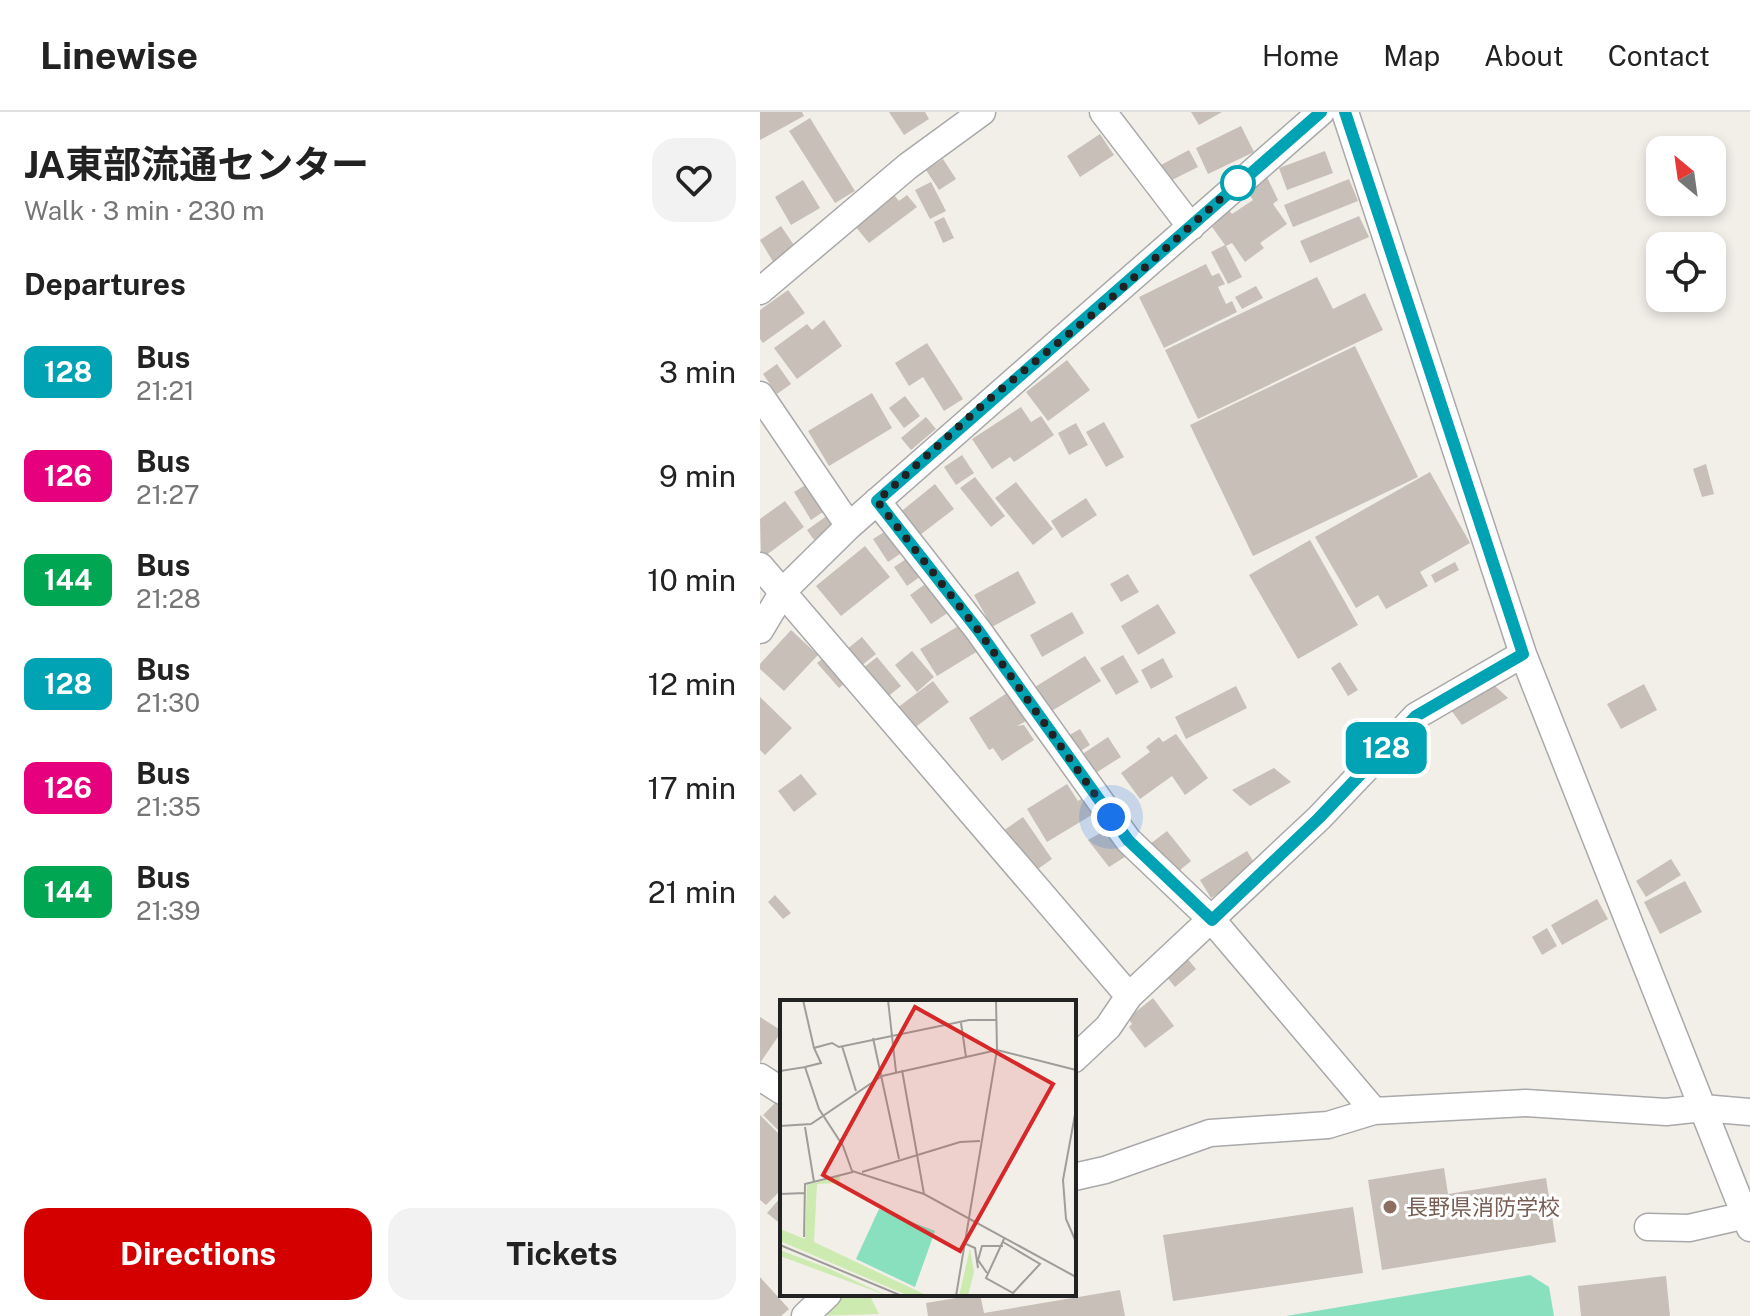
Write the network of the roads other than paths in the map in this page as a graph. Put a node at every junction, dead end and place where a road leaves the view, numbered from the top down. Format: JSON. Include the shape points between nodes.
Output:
{"nodes":[{"id":1,"x":982,"y":112,"type":"edge"},
{"id":2,"x":1103,"y":112,"type":"edge"},
{"id":3,"x":1321,"y":112,"type":"edge"},
{"id":4,"x":1345,"y":112,"type":"edge"},
{"id":5,"x":1191,"y":227,"type":"junction"},
{"id":6,"x":760,"y":291,"type":"edge"},
{"id":7,"x":760,"y":395,"type":"edge"},
{"id":8,"x":877,"y":501,"type":"junction"},
{"id":9,"x":849,"y":526,"type":"junction"},
{"id":10,"x":760,"y":566,"type":"edge"},
{"id":11,"x":784,"y":590,"type":"junction"},
{"id":12,"x":760,"y":630,"type":"edge"},
{"id":13,"x":1523,"y":654,"type":"junction"},
{"id":14,"x":1212,"y":920,"type":"junction"},
{"id":15,"x":1129,"y":996,"type":"junction"},
{"id":16,"x":1076,"y":1057,"type":"edge"},
{"id":17,"x":760,"y":1077,"type":"edge"},
{"id":18,"x":780,"y":1090,"type":"edge"},
{"id":19,"x":1703,"y":1108,"type":"junction"},
{"id":20,"x":1374,"y":1111,"type":"junction"},
{"id":21,"x":1750,"y":1112,"type":"edge"},
{"id":22,"x":1076,"y":1177,"type":"edge"},
{"id":23,"x":1748,"y":1222,"type":"edge"},
{"id":24,"x":1648,"y":1227,"type":"dead end"},
{"id":25,"x":826,"y":1296,"type":"edge"},
{"id":26,"x":805,"y":1316,"type":"edge"}],
"edges":[{"from":1,"to":6,"type":"street","via":[[908,166]]},
{"from":2,"to":5,"type":"street"},
{"from":3,"to":5,"type":"street"},
{"from":4,"to":13,"type":"street"},
{"from":5,"to":8,"type":"street"},
{"from":7,"to":9,"type":"street"},
{"from":8,"to":9,"type":"street"},
{"from":8,"to":14,"type":"street","via":[[978,630],[1128,840]]},
{"from":9,"to":11,"type":"street"},
{"from":10,"to":11,"type":"street"},
{"from":11,"to":12,"type":"street"},
{"from":11,"to":15,"type":"street"},
{"from":13,"to":14,"type":"street","via":[[1416,716]]},
{"from":13,"to":19,"type":"street"},
{"from":14,"to":15,"type":"street"},
{"from":14,"to":20,"type":"street"},
{"from":15,"to":16,"type":"street","via":[[1108,1027]]},
{"from":17,"to":18,"type":"street"},
{"from":19,"to":20,"type":"street","via":[[1666,1112],[1526,1103]]},
{"from":19,"to":21,"type":"street"},
{"from":19,"to":23,"type":"street"},
{"from":20,"to":22,"type":"street","via":[[1328,1125],[1210,1133]]},
{"from":23,"to":24,"type":"street"},
{"from":25,"to":26,"type":"street"}]}
